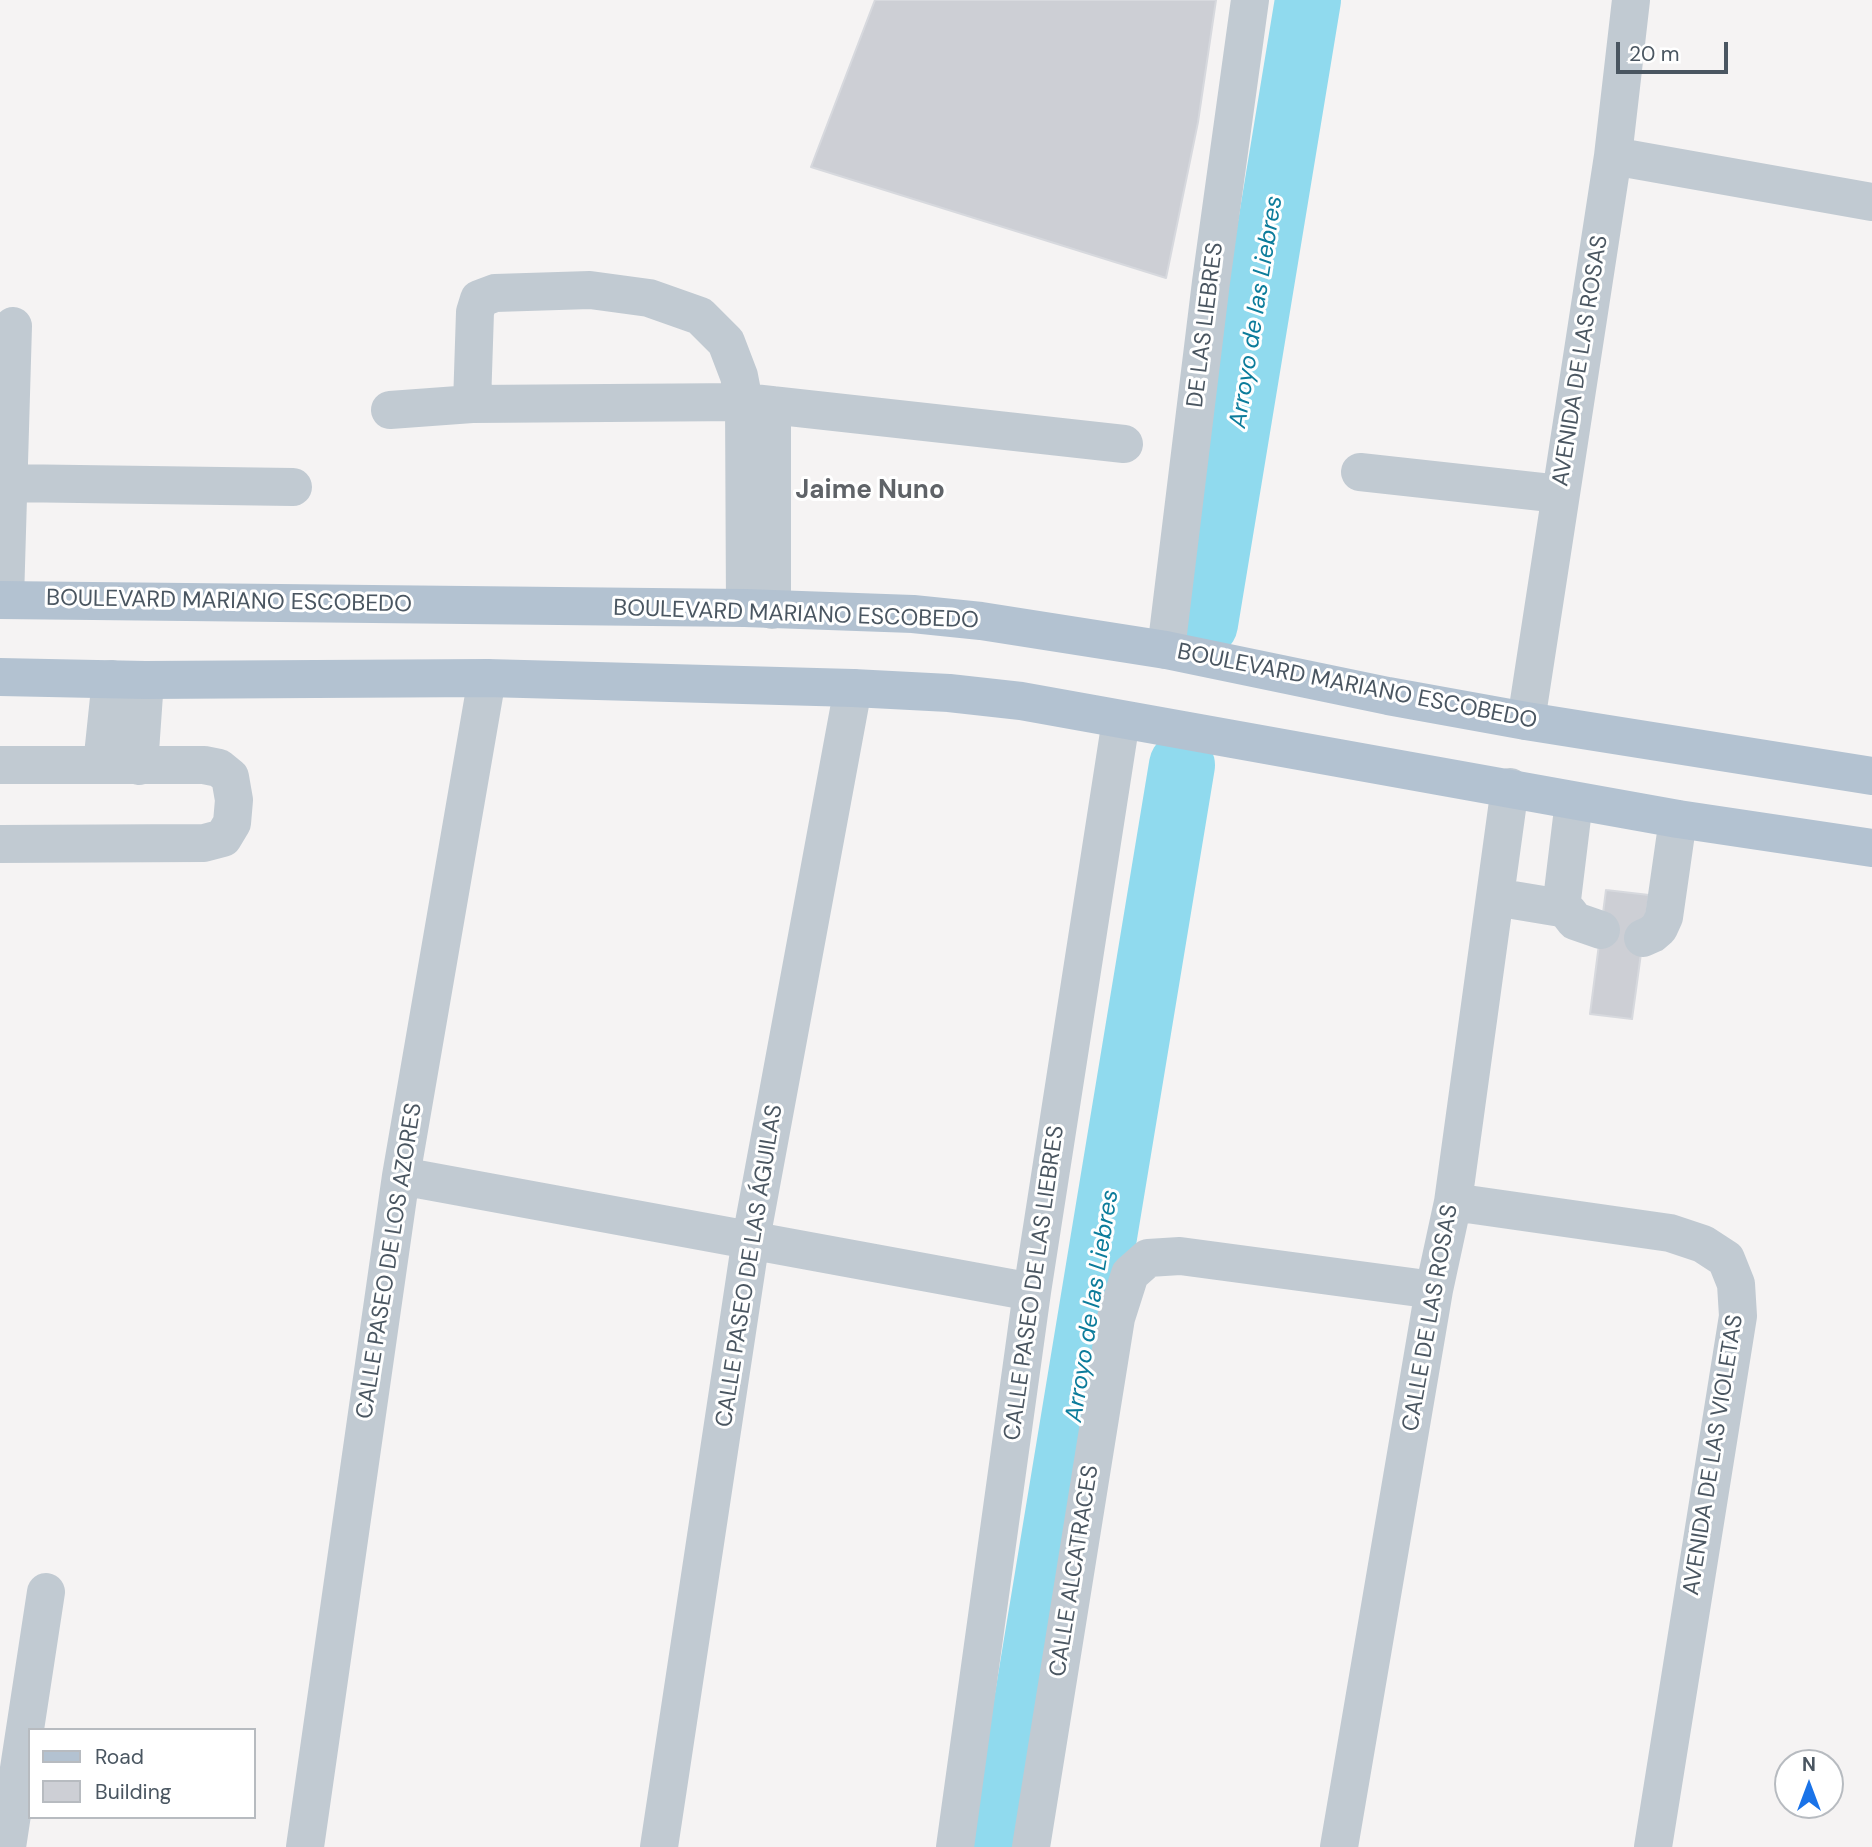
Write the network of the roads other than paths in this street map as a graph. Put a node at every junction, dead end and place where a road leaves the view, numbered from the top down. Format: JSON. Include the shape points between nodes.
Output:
{"nodes":[{"id":1,"x":1250,"y":0,"type":"edge"},
{"id":2,"x":1631,"y":0,"type":"edge"},
{"id":3,"x":1613,"y":156,"type":"junction"},
{"id":4,"x":1872,"y":202,"type":"edge"},
{"id":5,"x":13,"y":326,"type":"dead end"},
{"id":6,"x":472,"y":404,"type":"junction"},
{"id":7,"x":758,"y":404,"type":"junction"},
{"id":8,"x":390,"y":410,"type":"dead end"},
{"id":9,"x":1124,"y":444,"type":"dead end"},
{"id":10,"x":1360,"y":472,"type":"dead end"},
{"id":11,"x":8,"y":483,"type":"junction"},
{"id":12,"x":293,"y":487,"type":"dead end"},
{"id":13,"x":1560,"y":494,"type":"junction"},
{"id":14,"x":2,"y":600,"type":"edge"},
{"id":15,"x":759,"y":609,"type":"junction"},
{"id":16,"x":1166,"y":650,"type":"junction"},
{"id":17,"x":0,"y":677,"type":"edge"},
{"id":18,"x":486,"y":678,"type":"junction"},
{"id":19,"x":128,"y":679,"type":"junction"},
{"id":20,"x":853,"y":688,"type":"junction"},
{"id":21,"x":1121,"y":720,"type":"junction"},
{"id":22,"x":1526,"y":721,"type":"junction"},
{"id":23,"x":0,"y":765,"type":"edge"},
{"id":24,"x":121,"y":765,"type":"junction"},
{"id":25,"x":1872,"y":776,"type":"edge"},
{"id":26,"x":1510,"y":788,"type":"junction"},
{"id":27,"x":1574,"y":800,"type":"junction"},
{"id":28,"x":1678,"y":819,"type":"junction"},
{"id":29,"x":0,"y":844,"type":"edge"},
{"id":30,"x":1872,"y":848,"type":"edge"},
{"id":31,"x":1495,"y":897,"type":"junction"},
{"id":32,"x":1561,"y":908,"type":"junction"},
{"id":33,"x":1601,"y":930,"type":"dead end"},
{"id":34,"x":1643,"y":938,"type":"dead end"},
{"id":35,"x":401,"y":1176,"type":"junction"},
{"id":36,"x":1453,"y":1202,"type":"junction"},
{"id":37,"x":751,"y":1239,"type":"junction"},
{"id":38,"x":1434,"y":1290,"type":"junction"},
{"id":39,"x":1032,"y":1292,"type":"junction"},
{"id":40,"x":46,"y":1592,"type":"dead end"},
{"id":41,"x":7,"y":1847,"type":"edge"},
{"id":42,"x":305,"y":1847,"type":"edge"},
{"id":43,"x":659,"y":1847,"type":"edge"},
{"id":44,"x":955,"y":1847,"type":"edge"},
{"id":45,"x":1031,"y":1847,"type":"edge"},
{"id":46,"x":1339,"y":1847,"type":"edge"},
{"id":47,"x":1653,"y":1847,"type":"edge"}],
"edges":[{"from":1,"to":16,"type":"street","name":"DE LAS LIEBRES"},
{"from":2,"to":3,"type":"street","name":"AVENIDA DE LAS ROSAS"},
{"from":3,"to":4,"type":"street"},
{"from":3,"to":13,"type":"street","name":"AVENIDA DE LAS ROSAS"},
{"from":5,"to":11,"type":"street"},
{"from":6,"to":7,"type":"street"},
{"from":6,"to":7,"type":"street","via":[[479,299],[495,293],[590,290],[649,298],[700,316],[726,342],[739,376]]},
{"from":6,"to":8,"type":"street"},
{"from":7,"to":9,"type":"street"},
{"from":7,"to":15,"type":"street"},
{"from":10,"to":13,"type":"street"},
{"from":11,"to":12,"type":"street"},
{"from":11,"to":14,"type":"street"},
{"from":13,"to":22,"type":"street","name":"AVENIDA DE LAS ROSAS"},
{"from":14,"to":15,"type":"main road","name":"BOULEVARD MARIANO ESCOBEDO"},
{"from":15,"to":16,"type":"main road","name":"BOULEVARD MARIANO ESCOBEDO","via":[[913,614]]},
{"from":16,"to":22,"type":"main road","name":"BOULEVARD MARIANO ESCOBEDO"},
{"from":17,"to":19,"type":"main road"},
{"from":18,"to":19,"type":"main road"},
{"from":18,"to":20,"type":"main road"},
{"from":18,"to":35,"type":"street","name":"CALLE PASEO DE LOS AZORES"},
{"from":19,"to":24,"type":"street"},
{"from":20,"to":21,"type":"main road","via":[[1021,701]]},
{"from":20,"to":37,"type":"street","name":"CALLE PASEO DE LAS ÁGUILAS"},
{"from":21,"to":26,"type":"main road"},
{"from":21,"to":39,"type":"street","name":"CALLE PASEO DE LAS LIEBRES"},
{"from":22,"to":25,"type":"main road","name":"BOULEVARD MARIANO ESCOBEDO"},
{"from":23,"to":24,"type":"street"},
{"from":24,"to":29,"type":"street","via":[[219,768],[230,777],[232,824],[223,838],[204,843]]},
{"from":26,"to":27,"type":"main road"},
{"from":26,"to":31,"type":"street","name":"CALLE DE LAS ROSAS"},
{"from":27,"to":28,"type":"main road"},
{"from":27,"to":32,"type":"street"},
{"from":28,"to":30,"type":"main road"},
{"from":28,"to":34,"type":"street","via":[[1664,917],[1659,928]]},
{"from":31,"to":32,"type":"street"},
{"from":31,"to":36,"type":"street","name":"CALLE DE LAS ROSAS"},
{"from":32,"to":33,"type":"street","via":[[1575,921]]},
{"from":35,"to":37,"type":"street"},
{"from":35,"to":42,"type":"street","name":"CALLE PASEO DE LOS AZORES"},
{"from":36,"to":38,"type":"street","name":"CALLE DE LAS ROSAS"},
{"from":36,"to":47,"type":"street","name":"AVENIDA DE LAS VIOLETAS","via":[[1670,1233],[1703,1244],[1726,1259],[1736,1284],[1738,1316]]},
{"from":37,"to":39,"type":"street"},
{"from":37,"to":43,"type":"street","name":"CALLE PASEO DE LAS ÁGUILAS"},
{"from":38,"to":45,"type":"street","name":"CALLE ALCATRACES","via":[[1180,1256],[1148,1258],[1130,1274],[1116,1318]]},
{"from":38,"to":46,"type":"street","name":"CALLE DE LAS ROSAS"},
{"from":39,"to":44,"type":"street","name":"CALLE PASEO DE LAS LIEBRES"},
{"from":40,"to":41,"type":"street"}]}
